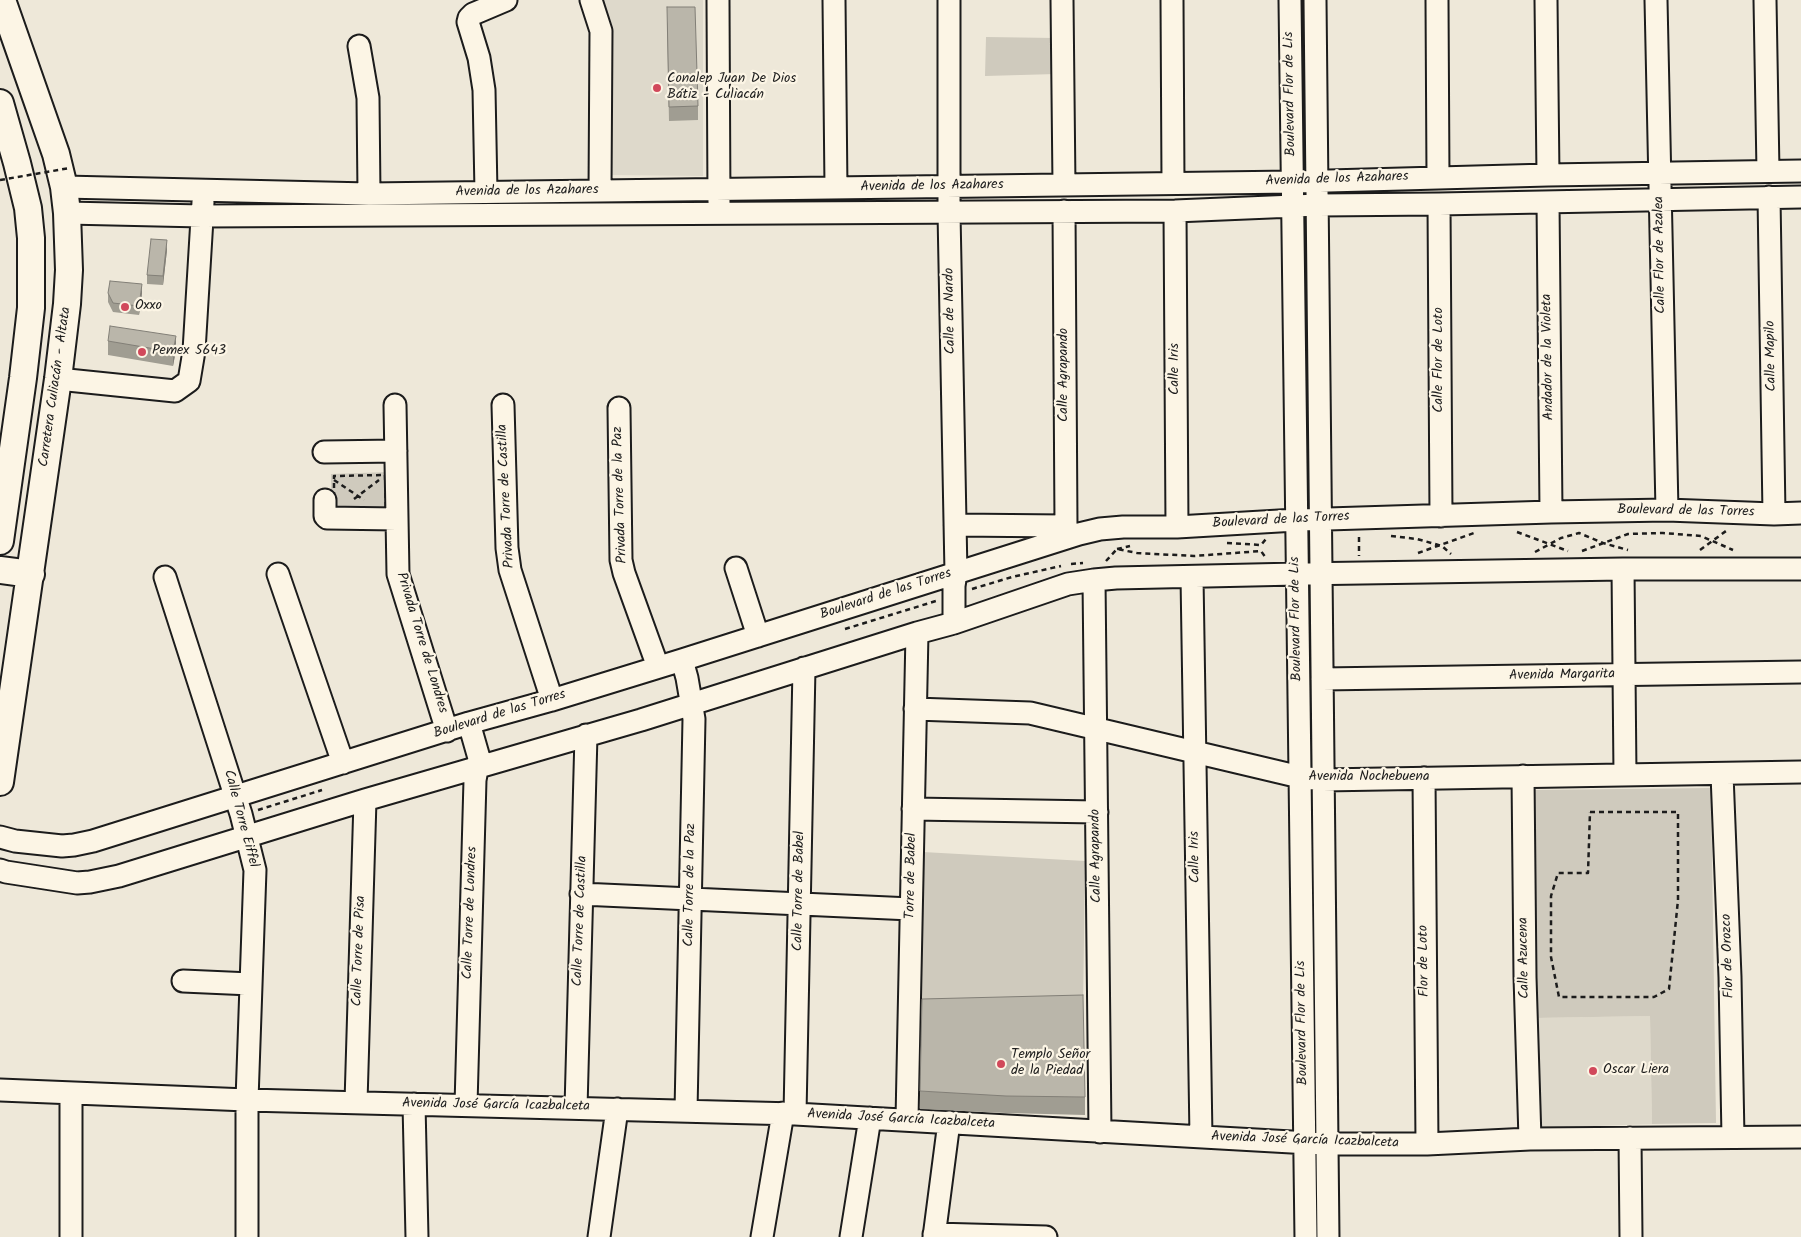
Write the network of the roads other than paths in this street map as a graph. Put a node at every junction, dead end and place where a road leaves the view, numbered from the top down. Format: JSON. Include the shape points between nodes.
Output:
{"nodes":[{"id":1,"x":506,"y":0,"type":"edge"},
{"id":2,"x":591,"y":0,"type":"edge"},
{"id":3,"x":718,"y":0,"type":"edge"},
{"id":4,"x":834,"y":0,"type":"edge"},
{"id":5,"x":948,"y":0,"type":"edge"},
{"id":6,"x":1062,"y":0,"type":"edge"},
{"id":7,"x":1172,"y":0,"type":"edge"},
{"id":8,"x":1290,"y":0,"type":"edge"},
{"id":9,"x":1315,"y":0,"type":"edge"},
{"id":10,"x":1437,"y":0,"type":"edge"},
{"id":11,"x":1546,"y":0,"type":"edge"},
{"id":12,"x":1656,"y":0,"type":"edge"},
{"id":13,"x":1765,"y":0,"type":"edge"},
{"id":14,"x":6,"y":1,"type":"edge"},
{"id":15,"x":358,"y":46,"type":"dead end"},
{"id":16,"x":0,"y":104,"type":"edge"},
{"id":17,"x":7,"y":150,"type":"edge"},
{"id":18,"x":1801,"y":170,"type":"edge"},
{"id":19,"x":1768,"y":171,"type":"junction"},
{"id":20,"x":1660,"y":173,"type":"junction"},
{"id":21,"x":1548,"y":175,"type":"junction"},
{"id":22,"x":67,"y":177,"type":"junction"},
{"id":23,"x":1438,"y":177,"type":"junction"},
{"id":24,"x":1317,"y":181,"type":"junction"},
{"id":25,"x":1292,"y":182,"type":"junction"},
{"id":26,"x":1173,"y":183,"type":"junction"},
{"id":27,"x":1064,"y":185,"type":"junction"},
{"id":28,"x":949,"y":187,"type":"junction"},
{"id":29,"x":836,"y":188,"type":"junction"},
{"id":30,"x":204,"y":189,"type":"junction"},
{"id":31,"x":719,"y":190,"type":"junction"},
{"id":32,"x":600,"y":191,"type":"junction"},
{"id":33,"x":486,"y":192,"type":"junction"},
{"id":34,"x":369,"y":194,"type":"junction"},
{"id":35,"x":1801,"y":197,"type":"edge"},
{"id":36,"x":1769,"y":198,"type":"junction"},
{"id":37,"x":1660,"y":200,"type":"junction"},
{"id":38,"x":1548,"y":202,"type":"junction"},
{"id":39,"x":1440,"y":204,"type":"junction"},
{"id":40,"x":1318,"y":205,"type":"junction"},
{"id":41,"x":1292,"y":206,"type":"junction"},
{"id":42,"x":1064,"y":211,"type":"junction"},
{"id":43,"x":1175,"y":211,"type":"junction"},
{"id":44,"x":67,"y":213,"type":"junction"},
{"id":45,"x":949,"y":213,"type":"junction"},
{"id":46,"x":719,"y":215,"type":"junction"},
{"id":47,"x":202,"y":216,"type":"junction"},
{"id":48,"x":58,"y":379,"type":"junction"},
{"id":49,"x":395,"y":405,"type":"dead end"},
{"id":50,"x":503,"y":405,"type":"dead end"},
{"id":51,"x":619,"y":408,"type":"dead end"},
{"id":52,"x":396,"y":451,"type":"junction"},
{"id":53,"x":324,"y":452,"type":"dead end"},
{"id":54,"x":334,"y":507,"type":"road end"},
{"id":55,"x":1666,"y":510,"type":"junction"},
{"id":56,"x":1551,"y":512,"type":"junction"},
{"id":57,"x":1801,"y":513,"type":"edge"},
{"id":58,"x":387,"y":514,"type":"junction"},
{"id":59,"x":1774,"y":514,"type":"junction"},
{"id":60,"x":1441,"y":516,"type":"junction"},
{"id":61,"x":1321,"y":519,"type":"junction"},
{"id":62,"x":1296,"y":520,"type":"junction"},
{"id":63,"x":955,"y":526,"type":"junction"},
{"id":64,"x":1177,"y":527,"type":"junction"},
{"id":65,"x":1066,"y":532,"type":"junction"},
{"id":66,"x":0,"y":541,"type":"edge"},
{"id":67,"x":1628,"y":560,"type":"junction"},
{"id":68,"x":736,"y":568,"type":"dead end"},
{"id":69,"x":1801,"y":569,"type":"edge"},
{"id":70,"x":0,"y":570,"type":"edge"},
{"id":71,"x":956,"y":573,"type":"junction"},
{"id":72,"x":31,"y":574,"type":"junction"},
{"id":73,"x":278,"y":574,"type":"dead end"},
{"id":74,"x":1297,"y":574,"type":"junction"},
{"id":75,"x":1321,"y":574,"type":"junction"},
{"id":76,"x":165,"y":577,"type":"dead end"},
{"id":77,"x":1192,"y":577,"type":"junction"},
{"id":78,"x":1094,"y":580,"type":"junction"},
{"id":79,"x":954,"y":623,"type":"junction"},
{"id":80,"x":916,"y":633,"type":"junction"},
{"id":81,"x":758,"y":636,"type":"junction"},
{"id":82,"x":682,"y":660,"type":"junction"},
{"id":83,"x":658,"y":667,"type":"junction"},
{"id":84,"x":804,"y":668,"type":"junction"},
{"id":85,"x":1801,"y":672,"type":"edge"},
{"id":86,"x":1624,"y":675,"type":"junction"},
{"id":87,"x":1322,"y":679,"type":"junction"},
{"id":88,"x":552,"y":700,"type":"junction"},
{"id":89,"x":692,"y":703,"type":"junction"},
{"id":90,"x":915,"y":709,"type":"junction"},
{"id":91,"x":469,"y":723,"type":"junction"},
{"id":92,"x":1096,"y":729,"type":"junction"},
{"id":93,"x":447,"y":731,"type":"junction"},
{"id":94,"x":586,"y":735,"type":"junction"},
{"id":95,"x":1195,"y":753,"type":"junction"},
{"id":96,"x":343,"y":763,"type":"junction"},
{"id":97,"x":478,"y":767,"type":"junction"},
{"id":98,"x":1801,"y":772,"type":"edge"},
{"id":99,"x":1722,"y":774,"type":"junction"},
{"id":100,"x":1625,"y":775,"type":"junction"},
{"id":101,"x":1523,"y":776,"type":"junction"},
{"id":102,"x":1300,"y":777,"type":"junction"},
{"id":103,"x":1424,"y":778,"type":"junction"},
{"id":104,"x":1323,"y":780,"type":"junction"},
{"id":105,"x":0,"y":782,"type":"edge"},
{"id":106,"x":235,"y":797,"type":"junction"},
{"id":107,"x":365,"y":800,"type":"junction"},
{"id":108,"x":913,"y":809,"type":"junction"},
{"id":109,"x":1097,"y":812,"type":"junction"},
{"id":110,"x":248,"y":836,"type":"junction"},
{"id":111,"x":0,"y":837,"type":"edge"},
{"id":112,"x":0,"y":870,"type":"edge"},
{"id":113,"x":581,"y":894,"type":"junction"},
{"id":114,"x":690,"y":899,"type":"junction"},
{"id":115,"x":799,"y":904,"type":"junction"},
{"id":116,"x":911,"y":909,"type":"junction"},
{"id":117,"x":182,"y":981,"type":"dead end"},
{"id":118,"x":251,"y":984,"type":"junction"},
{"id":119,"x":0,"y":1090,"type":"edge"},
{"id":120,"x":71,"y":1093,"type":"junction"},
{"id":121,"x":247,"y":1100,"type":"junction"},
{"id":122,"x":356,"y":1102,"type":"junction"},
{"id":123,"x":414,"y":1104,"type":"junction"},
{"id":124,"x":466,"y":1105,"type":"junction"},
{"id":125,"x":576,"y":1108,"type":"junction"},
{"id":126,"x":617,"y":1109,"type":"junction"},
{"id":127,"x":686,"y":1111,"type":"junction"},
{"id":128,"x":789,"y":1113,"type":"junction"},
{"id":129,"x":870,"y":1118,"type":"junction"},
{"id":130,"x":907,"y":1119,"type":"junction"},
{"id":131,"x":949,"y":1122,"type":"junction"},
{"id":132,"x":1100,"y":1132,"type":"junction"},
{"id":133,"x":1200,"y":1137,"type":"junction"},
{"id":134,"x":1732,"y":1137,"type":"junction"},
{"id":135,"x":1801,"y":1137,"type":"edge"},
{"id":136,"x":1630,"y":1138,"type":"junction"},
{"id":137,"x":1530,"y":1139,"type":"junction"},
{"id":138,"x":1304,"y":1143,"type":"junction"},
{"id":139,"x":1327,"y":1144,"type":"junction"},
{"id":140,"x":1427,"y":1144,"type":"junction"},
{"id":141,"x":934,"y":1236,"type":"edge"},
{"id":142,"x":71,"y":1237,"type":"edge"},
{"id":143,"x":247,"y":1237,"type":"edge"},
{"id":144,"x":417,"y":1237,"type":"edge"},
{"id":145,"x":599,"y":1237,"type":"edge"},
{"id":146,"x":762,"y":1237,"type":"edge"},
{"id":147,"x":851,"y":1237,"type":"edge"},
{"id":148,"x":1046,"y":1237,"type":"edge"},
{"id":149,"x":1306,"y":1237,"type":"edge"},
{"id":150,"x":1328,"y":1237,"type":"edge"},
{"id":151,"x":1631,"y":1237,"type":"edge"}],
"edges":[{"from":1,"to":33,"type":"street","via":[[472,14],[468,22],[484,90]]},
{"from":2,"to":32,"type":"street","via":[[601,30]]},
{"from":3,"to":31,"type":"street"},
{"from":4,"to":29,"type":"street"},
{"from":5,"to":28,"type":"street","name":"Calle de Nardo"},
{"from":6,"to":27,"type":"street"},
{"from":7,"to":26,"type":"street"},
{"from":8,"to":25,"type":"street","name":"Boulevard Flor de Lis"},
{"from":9,"to":24,"type":"street","name":"Boulevard Flor de Lis"},
{"from":10,"to":23,"type":"street"},
{"from":11,"to":21,"type":"street"},
{"from":12,"to":20,"type":"street","name":"Calle Flor de Azalea"},
{"from":13,"to":19,"type":"street"},
{"from":14,"to":22,"type":"main road","name":"Carretera Culiacán - Altata","via":[[56,154]]},
{"from":15,"to":34,"type":"street","via":[[368,98]]},
{"from":16,"to":17,"type":"main road"},
{"from":17,"to":44,"type":"main road","via":[[26,158],[43,199],[51,207]]},
{"from":17,"to":66,"type":"main road","via":[[22,183],[30,228],[30,308]]},
{"from":18,"to":19,"type":"street","name":"Avenida de los Azahares"},
{"from":19,"to":20,"type":"street","name":"Avenida de los Azahares"},
{"from":20,"to":21,"type":"street","name":"Avenida de los Azahares"},
{"from":20,"to":37,"type":"street","name":"Calle Flor de Azalea"},
{"from":21,"to":23,"type":"street","name":"Avenida de los Azahares"},
{"from":22,"to":30,"type":"street","name":"Avenida de los Azahares"},
{"from":22,"to":44,"type":"main road","name":"Carretera Culiacán - Altata"},
{"from":23,"to":24,"type":"street","name":"Avenida de los Azahares"},
{"from":24,"to":25,"type":"street","name":"Avenida de los Azahares"},
{"from":24,"to":40,"type":"street","name":"Boulevard Flor de Lis"},
{"from":25,"to":26,"type":"street","name":"Avenida de los Azahares"},
{"from":25,"to":41,"type":"street","name":"Boulevard Flor de Lis"},
{"from":26,"to":27,"type":"street","name":"Avenida de los Azahares"},
{"from":27,"to":28,"type":"street","name":"Avenida de los Azahares"},
{"from":28,"to":29,"type":"street","name":"Avenida de los Azahares"},
{"from":28,"to":45,"type":"street","name":"Calle de Nardo"},
{"from":29,"to":31,"type":"street","name":"Avenida de los Azahares"},
{"from":30,"to":34,"type":"street","name":"Avenida de los Azahares"},
{"from":30,"to":47,"type":"street"},
{"from":31,"to":32,"type":"street","name":"Avenida de los Azahares"},
{"from":31,"to":46,"type":"street"},
{"from":32,"to":33,"type":"street","name":"Avenida de los Azahares"},
{"from":33,"to":34,"type":"street","name":"Avenida de los Azahares"},
{"from":35,"to":36,"type":"street","name":"Avenida de los Azahares"},
{"from":36,"to":37,"type":"street","name":"Avenida de los Azahares"},
{"from":36,"to":59,"type":"street","name":"Calle Mapilo"},
{"from":37,"to":38,"type":"street","name":"Avenida de los Azahares"},
{"from":37,"to":55,"type":"street","name":"Calle Flor de Azalea"},
{"from":38,"to":39,"type":"street","name":"Avenida de los Azahares"},
{"from":38,"to":56,"type":"street","name":"Andador de la Violeta"},
{"from":39,"to":40,"type":"street","name":"Avenida de los Azahares"},
{"from":39,"to":60,"type":"street","name":"Calle Flor de Loto"},
{"from":40,"to":41,"type":"street","name":"Avenida de los Azahares"},
{"from":40,"to":61,"type":"street","name":"Boulevard Flor de Lis"},
{"from":41,"to":43,"type":"street","name":"Avenida de los Azahares"},
{"from":41,"to":62,"type":"street","name":"Boulevard Flor de Lis"},
{"from":42,"to":43,"type":"street","name":"Avenida de los Azahares"},
{"from":42,"to":45,"type":"street","name":"Avenida de los Azahares"},
{"from":42,"to":65,"type":"street","name":"Calle Agrapando"},
{"from":43,"to":64,"type":"street","name":"Calle Iris"},
{"from":44,"to":47,"type":"street","name":"Avenida de los Azahares"},
{"from":44,"to":48,"type":"main road","name":"Carretera Culiacán - Altata","via":[[70,270]]},
{"from":45,"to":46,"type":"street","name":"Avenida de los Azahares"},
{"from":45,"to":63,"type":"street","name":"Calle de Nardo"},
{"from":46,"to":47,"type":"street","name":"Avenida de los Azahares"},
{"from":47,"to":48,"type":"street","via":[[194,351],[189,381],[175,391]]},
{"from":48,"to":72,"type":"main road","name":"Carretera Culiacán - Altata"},
{"from":49,"to":52,"type":"street","name":"Privada Torre de Londres"},
{"from":50,"to":88,"type":"street","name":"Privada Torre de Castilla","via":[[510,570]]},
{"from":51,"to":83,"type":"street","name":"Privada Torre de la Paz","via":[[622,560]]},
{"from":52,"to":53,"type":"street"},
{"from":52,"to":58,"type":"street","name":"Privada Torre de Londres"},
{"from":54,"to":58,"type":"street","via":[[325,516],[327,518]]},
{"from":55,"to":56,"type":"street","name":"Boulevard de las Torres"},
{"from":55,"to":59,"type":"street","name":"Boulevard de las Torres"},
{"from":56,"to":60,"type":"street","name":"Boulevard de las Torres"},
{"from":57,"to":59,"type":"street","name":"Boulevard de las Torres"},
{"from":58,"to":93,"type":"street","name":"Privada Torre de Londres","via":[[398,574]]},
{"from":60,"to":61,"type":"street","name":"Boulevard de las Torres"},
{"from":61,"to":62,"type":"street","name":"Boulevard de las Torres"},
{"from":61,"to":75,"type":"street","name":"Boulevard Flor de Lis"},
{"from":62,"to":64,"type":"street","name":"Boulevard de las Torres"},
{"from":62,"to":74,"type":"street","name":"Boulevard Flor de Lis"},
{"from":63,"to":65,"type":"street"},
{"from":63,"to":71,"type":"street","name":"Calle de Nardo"},
{"from":64,"to":65,"type":"street","name":"Boulevard de las Torres"},
{"from":65,"to":71,"type":"street","name":"Boulevard de las Torres"},
{"from":67,"to":69,"type":"street"},
{"from":67,"to":75,"type":"street"},
{"from":67,"to":86,"type":"street"},
{"from":68,"to":81,"type":"street"},
{"from":70,"to":72,"type":"main road"},
{"from":71,"to":79,"type":"street","name":"Calle de Nardo"},
{"from":71,"to":81,"type":"street","name":"Boulevard de las Torres"},
{"from":72,"to":105,"type":"main road","name":"Carretera Culiacán - Altata"},
{"from":73,"to":96,"type":"street"},
{"from":74,"to":75,"type":"street"},
{"from":74,"to":77,"type":"street"},
{"from":74,"to":102,"type":"street","name":"Boulevard Flor de Lis"},
{"from":75,"to":87,"type":"street","name":"Boulevard Flor de Lis"},
{"from":76,"to":106,"type":"street","name":"Calle Torre Eiffel"},
{"from":77,"to":78,"type":"street"},
{"from":77,"to":95,"type":"street","name":"Calle Iris"},
{"from":78,"to":79,"type":"street","via":[[1068,584]]},
{"from":78,"to":92,"type":"street","name":"Calle Agrapando"},
{"from":79,"to":80,"type":"street"},
{"from":80,"to":84,"type":"street"},
{"from":80,"to":90,"type":"street","name":"Torre de Babel"},
{"from":81,"to":82,"type":"street","name":"Boulevard de las Torres"},
{"from":82,"to":83,"type":"street","name":"Boulevard de las Torres"},
{"from":82,"to":89,"type":"street","name":"Calle Torre de la Paz"},
{"from":83,"to":88,"type":"street","name":"Boulevard de las Torres"},
{"from":84,"to":89,"type":"street"},
{"from":84,"to":115,"type":"street","name":"Calle Torre de Babel"},
{"from":85,"to":86,"type":"street","name":"Avenida Margarita"},
{"from":86,"to":87,"type":"street","name":"Avenida Margarita"},
{"from":86,"to":100,"type":"street"},
{"from":87,"to":104,"type":"street","name":"Boulevard Flor de Lis"},
{"from":88,"to":91,"type":"street","name":"Boulevard de las Torres"},
{"from":89,"to":94,"type":"street"},
{"from":89,"to":114,"type":"street","name":"Calle Torre de la Paz"},
{"from":90,"to":92,"type":"street","name":"Avenida Nochebuena","via":[[1016,711]]},
{"from":90,"to":108,"type":"street","name":"Torre de Babel"},
{"from":91,"to":93,"type":"street","name":"Boulevard de las Torres"},
{"from":91,"to":97,"type":"street","name":"Calle Torre de Londres","via":[[479,758]]},
{"from":92,"to":95,"type":"street","name":"Avenida Nochebuena"},
{"from":92,"to":109,"type":"street","name":"Calle Agrapando"},
{"from":93,"to":96,"type":"street","name":"Boulevard de las Torres"},
{"from":94,"to":97,"type":"street"},
{"from":94,"to":113,"type":"street","name":"Calle Torre de Castilla"},
{"from":95,"to":102,"type":"street","name":"Avenida Nochebuena"},
{"from":95,"to":133,"type":"street","name":"Calle Iris"},
{"from":96,"to":106,"type":"street","name":"Boulevard de las Torres"},
{"from":97,"to":107,"type":"street"},
{"from":97,"to":124,"type":"street","name":"Calle Torre de Londres"},
{"from":98,"to":99,"type":"street","name":"Avenida Nochebuena"},
{"from":99,"to":100,"type":"street","name":"Avenida Nochebuena"},
{"from":99,"to":134,"type":"street","name":"Flor de Orozco"},
{"from":100,"to":101,"type":"street","name":"Avenida Nochebuena"},
{"from":101,"to":103,"type":"street","name":"Avenida Nochebuena"},
{"from":101,"to":137,"type":"street","name":"Calle Azucena"},
{"from":102,"to":104,"type":"street","name":"Avenida Nochebuena"},
{"from":102,"to":138,"type":"street","name":"Boulevard Flor de Lis"},
{"from":103,"to":104,"type":"street","name":"Avenida Nochebuena"},
{"from":103,"to":140,"type":"street","name":"Flor de Loto"},
{"from":104,"to":139,"type":"street","name":"Boulevard Flor de Lis"},
{"from":106,"to":110,"type":"street","name":"Calle Torre Eiffel"},
{"from":106,"to":111,"type":"street","name":"Boulevard de las Torres","via":[[74,845]]},
{"from":107,"to":110,"type":"street"},
{"from":107,"to":122,"type":"street","name":"Calle Torre de Pisa"},
{"from":108,"to":109,"type":"street"},
{"from":108,"to":116,"type":"street","name":"Torre de Babel"},
{"from":109,"to":132,"type":"street","name":"Calle Agrapando"},
{"from":110,"to":112,"type":"street","via":[[90,882],[63,882]]},
{"from":110,"to":118,"type":"street","name":"Calle Torre Eiffel","via":[[255,870]]},
{"from":113,"to":114,"type":"street"},
{"from":113,"to":125,"type":"street","name":"Calle Torre de Castilla"},
{"from":114,"to":115,"type":"street"},
{"from":114,"to":127,"type":"street","name":"Calle Torre de la Paz"},
{"from":115,"to":116,"type":"street"},
{"from":115,"to":128,"type":"street","name":"Calle Torre de Babel"},
{"from":116,"to":130,"type":"street","name":"Torre de Babel"},
{"from":117,"to":118,"type":"street"},
{"from":118,"to":121,"type":"street","name":"Calle Torre Eiffel"},
{"from":119,"to":120,"type":"street","name":"Avenida José García Icazbalceta"},
{"from":120,"to":121,"type":"street","name":"Avenida José García Icazbalceta"},
{"from":120,"to":142,"type":"street"},
{"from":121,"to":122,"type":"street","name":"Avenida José García Icazbalceta"},
{"from":121,"to":143,"type":"street","name":"Calle Torre Eiffel"},
{"from":122,"to":123,"type":"street","name":"Avenida José García Icazbalceta"},
{"from":123,"to":124,"type":"street","name":"Avenida José García Icazbalceta"},
{"from":123,"to":144,"type":"street"},
{"from":124,"to":125,"type":"street","name":"Avenida José García Icazbalceta"},
{"from":125,"to":126,"type":"street","name":"Avenida José García Icazbalceta"},
{"from":126,"to":127,"type":"street","name":"Avenida José García Icazbalceta"},
{"from":126,"to":145,"type":"street"},
{"from":127,"to":128,"type":"street","name":"Avenida José García Icazbalceta"},
{"from":128,"to":129,"type":"street","name":"Avenida José García Icazbalceta"},
{"from":128,"to":146,"type":"street","name":"Calle Torre de Babel"},
{"from":129,"to":130,"type":"street","name":"Avenida José García Icazbalceta"},
{"from":129,"to":147,"type":"street"},
{"from":130,"to":131,"type":"street","name":"Avenida José García Icazbalceta"},
{"from":131,"to":132,"type":"street","name":"Avenida José García Icazbalceta"},
{"from":131,"to":141,"type":"street"},
{"from":132,"to":133,"type":"street","name":"Avenida José García Icazbalceta"},
{"from":133,"to":138,"type":"street","name":"Avenida José García Icazbalceta"},
{"from":134,"to":135,"type":"street","name":"Avenida José García Icazbalceta"},
{"from":134,"to":136,"type":"street","name":"Avenida José García Icazbalceta"},
{"from":136,"to":137,"type":"street","name":"Avenida José García Icazbalceta"},
{"from":136,"to":151,"type":"street"},
{"from":137,"to":140,"type":"street","name":"Avenida José García Icazbalceta"},
{"from":138,"to":139,"type":"street","name":"Avenida José García Icazbalceta"},
{"from":138,"to":149,"type":"street","name":"Boulevard Flor de Lis"},
{"from":139,"to":140,"type":"street","name":"Avenida José García Icazbalceta"},
{"from":139,"to":150,"type":"street","name":"Boulevard Flor de Lis"},
{"from":141,"to":148,"type":"street"}]}
